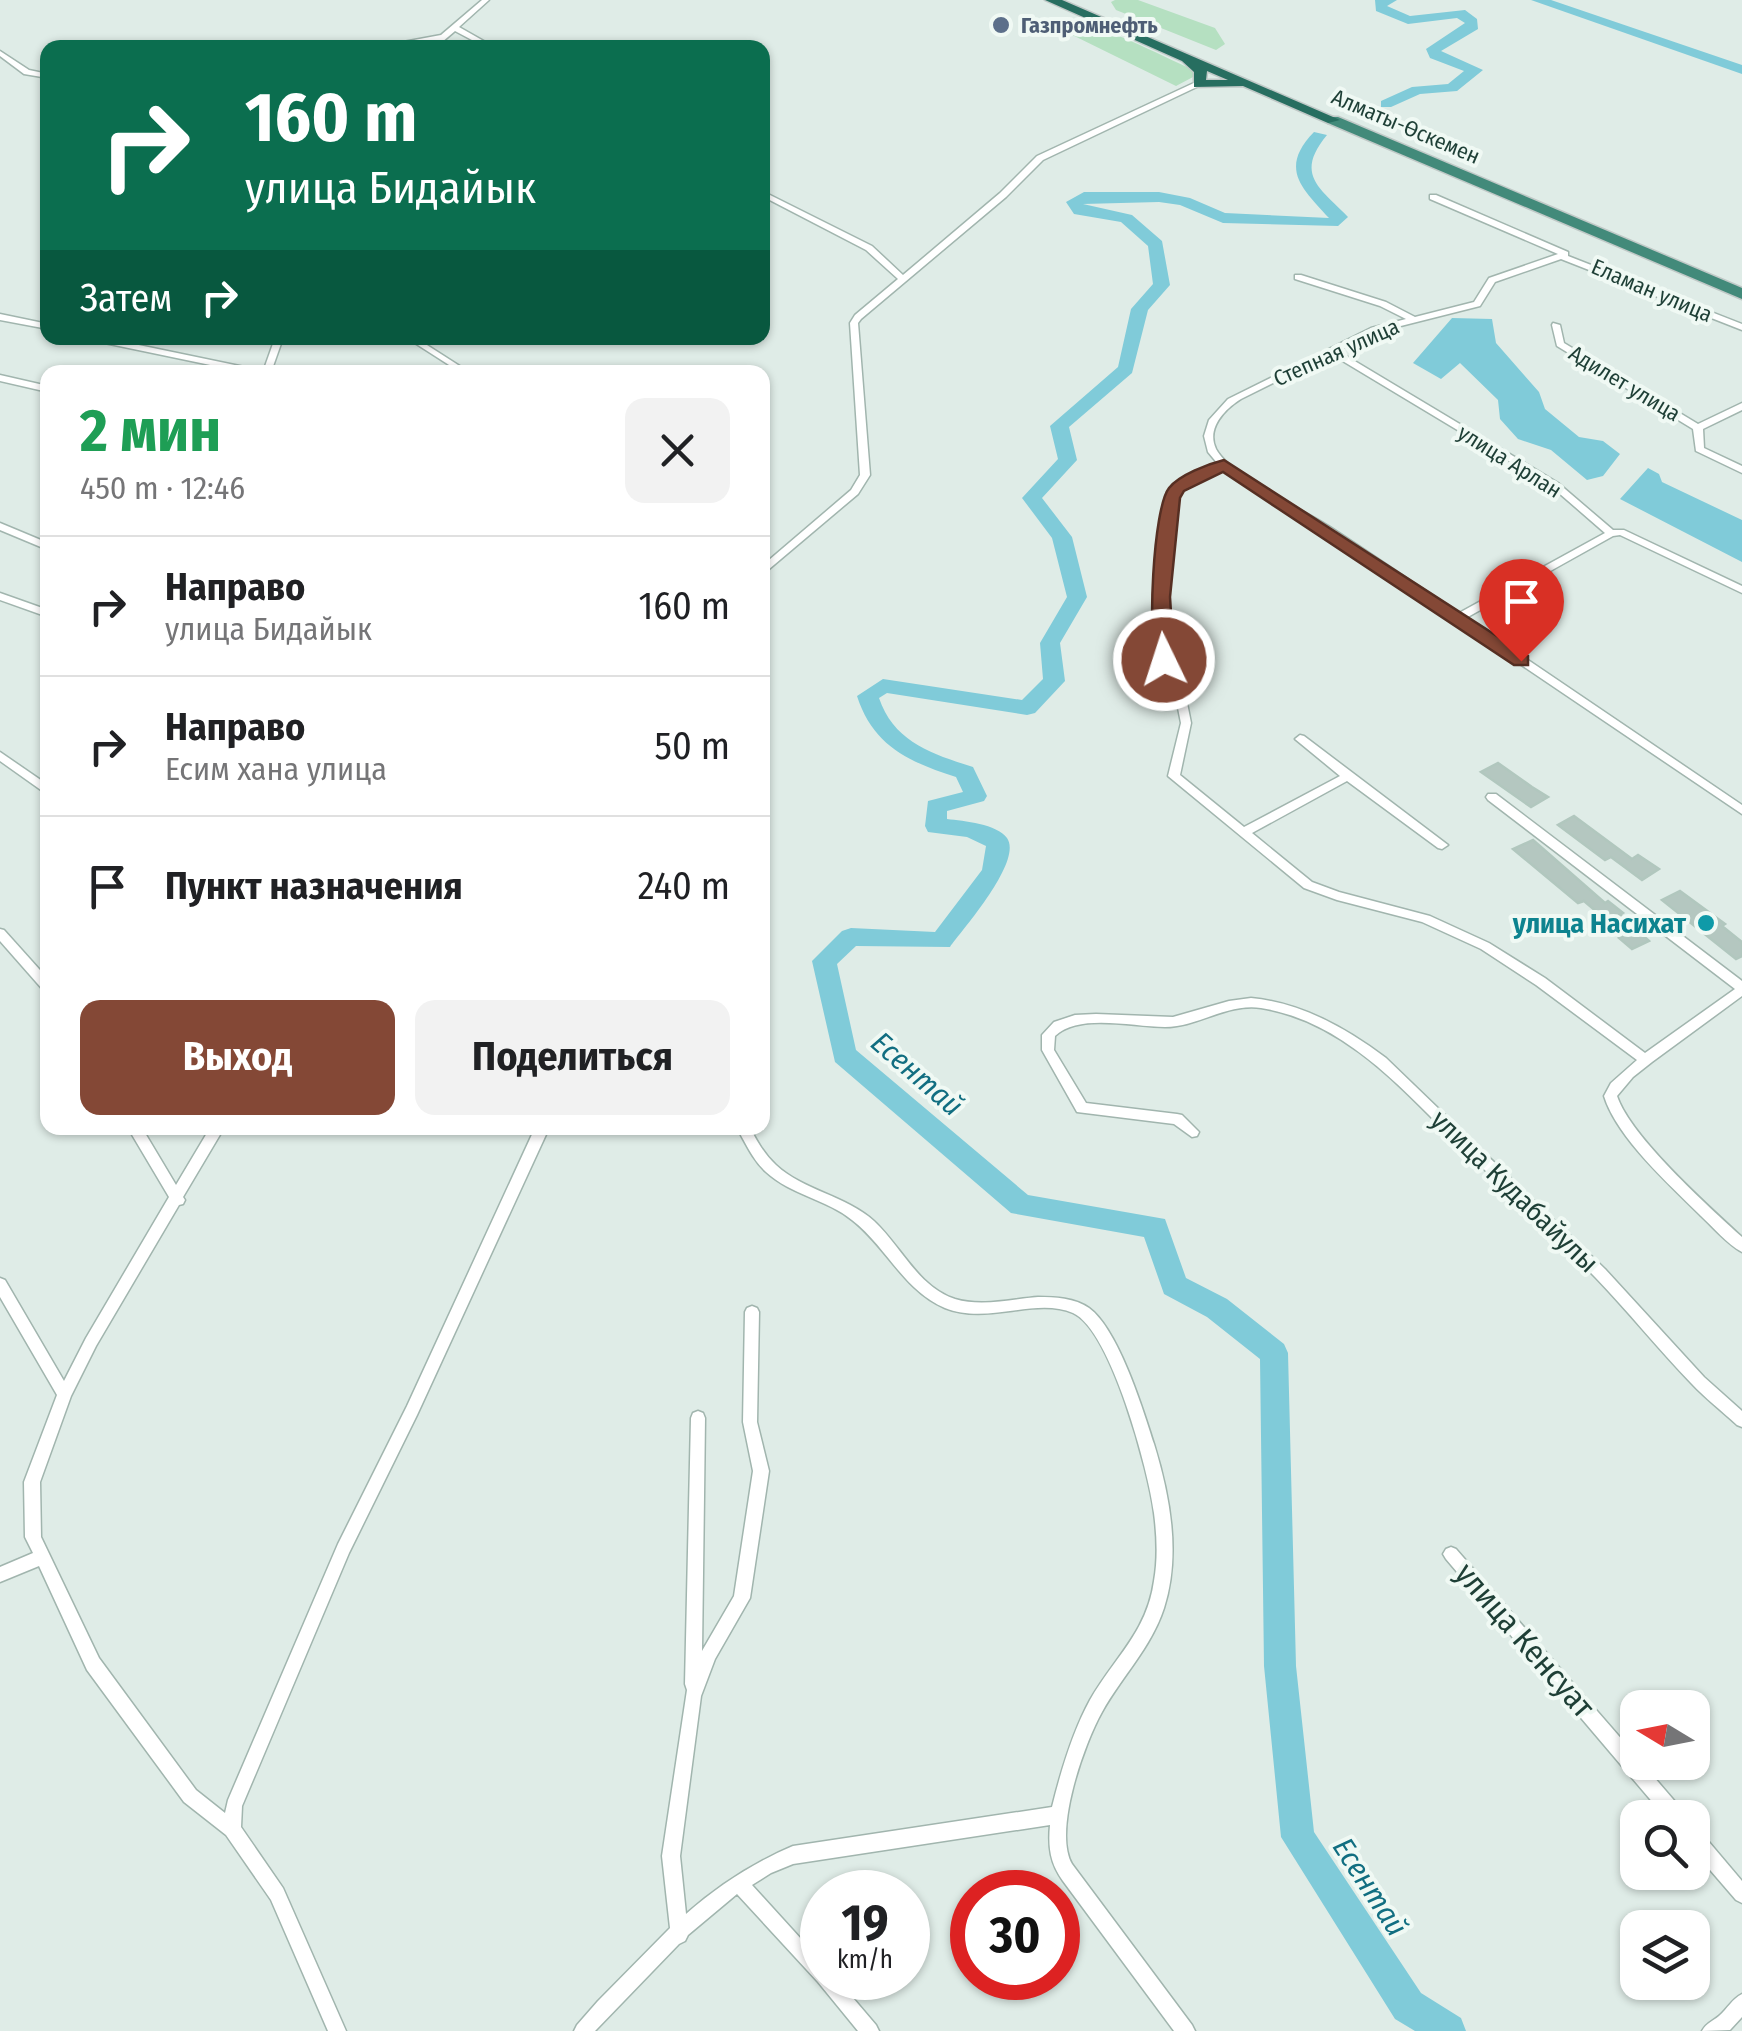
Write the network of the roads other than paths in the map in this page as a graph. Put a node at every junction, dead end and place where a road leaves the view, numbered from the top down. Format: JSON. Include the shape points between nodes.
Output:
{"nodes":[{"id":1,"x":486,"y":0,"type":"edge"},
{"id":2,"x":1052,"y":0,"type":"edge"},
{"id":3,"x":1078,"y":0,"type":"edge"},
{"id":4,"x":454,"y":28,"type":"junction"},
{"id":5,"x":444,"y":37,"type":"junction"},
{"id":6,"x":425,"y":40,"type":"edge"},
{"id":7,"x":440,"y":40,"type":"edge"},
{"id":8,"x":477,"y":40,"type":"edge"},
{"id":9,"x":0,"y":54,"type":"edge"},
{"id":10,"x":1184,"y":56,"type":"junction"},
{"id":11,"x":40,"y":74,"type":"edge"},
{"id":12,"x":1199,"y":84,"type":"junction"},
{"id":13,"x":1262,"y":88,"type":"junction"},
{"id":14,"x":1340,"y":117,"type":"junction"},
{"id":15,"x":1433,"y":197,"type":"dead end"},
{"id":16,"x":770,"y":198,"type":"edge"},
{"id":17,"x":1561,"y":256,"type":"joint"},
{"id":18,"x":1576,"y":259,"type":"junction"},
{"id":19,"x":1298,"y":277,"type":"dead end"},
{"id":20,"x":903,"y":280,"type":"junction"},
{"id":21,"x":1742,"y":284,"type":"edge"},
{"id":22,"x":1742,"y":294,"type":"edge"},
{"id":23,"x":0,"y":316,"type":"edge"},
{"id":24,"x":1412,"y":319,"type":"junction"},
{"id":25,"x":40,"y":325,"type":"edge"},
{"id":26,"x":1556,"y":325,"type":"dead end"},
{"id":27,"x":1742,"y":327,"type":"edge"},
{"id":28,"x":129,"y":345,"type":"edge"},
{"id":29,"x":421,"y":345,"type":"edge"},
{"id":30,"x":1332,"y":352,"type":"junction"},
{"id":31,"x":221,"y":365,"type":"edge"},
{"id":32,"x":454,"y":365,"type":"edge"},
{"id":33,"x":0,"y":378,"type":"edge"},
{"id":34,"x":40,"y":387,"type":"edge"},
{"id":35,"x":1742,"y":406,"type":"edge"},
{"id":36,"x":1698,"y":428,"type":"junction"},
{"id":37,"x":1224,"y":465,"type":"junction"},
{"id":38,"x":1742,"y":470,"type":"edge"},
{"id":39,"x":0,"y":526,"type":"edge"},
{"id":40,"x":1611,"y":533,"type":"junction"},
{"id":41,"x":40,"y":544,"type":"edge"},
{"id":42,"x":770,"y":564,"type":"edge"},
{"id":43,"x":1742,"y":590,"type":"edge"},
{"id":44,"x":0,"y":596,"type":"edge"},
{"id":45,"x":40,"y":611,"type":"edge"},
{"id":46,"x":1458,"y":618,"type":"junction"},
{"id":47,"x":1300,"y":739,"type":"dead end"},
{"id":48,"x":0,"y":756,"type":"edge"},
{"id":49,"x":1348,"y":776,"type":"junction"},
{"id":50,"x":40,"y":785,"type":"edge"},
{"id":51,"x":1492,"y":798,"type":"dead end"},
{"id":52,"x":1742,"y":810,"type":"edge"},
{"id":53,"x":1243,"y":833,"type":"junction"},
{"id":54,"x":1442,"y":845,"type":"dead end"},
{"id":55,"x":0,"y":933,"type":"edge"},
{"id":56,"x":40,"y":979,"type":"edge"},
{"id":57,"x":1742,"y":989,"type":"edge"},
{"id":58,"x":1646,"y":1060,"type":"junction"},
{"id":59,"x":1192,"y":1132,"type":"dead end"},
{"id":60,"x":139,"y":1135,"type":"edge"},
{"id":61,"x":214,"y":1135,"type":"edge"},
{"id":62,"x":539,"y":1135,"type":"edge"},
{"id":63,"x":747,"y":1135,"type":"edge"},
{"id":64,"x":178,"y":1200,"type":"junction"},
{"id":65,"x":1742,"y":1246,"type":"edge"},
{"id":66,"x":0,"y":1284,"type":"edge"},
{"id":67,"x":752,"y":1312,"type":"dead end"},
{"id":68,"x":64,"y":1395,"type":"junction"},
{"id":69,"x":698,"y":1418,"type":"dead end"},
{"id":70,"x":1742,"y":1420,"type":"edge"},
{"id":71,"x":1451,"y":1554,"type":"dead end"},
{"id":72,"x":42,"y":1556,"type":"junction"},
{"id":73,"x":0,"y":1575,"type":"edge"},
{"id":74,"x":693,"y":1696,"type":"junction"},
{"id":75,"x":1663,"y":1800,"type":"edge"},
{"id":76,"x":1058,"y":1815,"type":"junction"},
{"id":77,"x":232,"y":1830,"type":"junction"},
{"id":78,"x":1710,"y":1856,"type":"edge"},
{"id":79,"x":739,"y":1883,"type":"junction"},
{"id":80,"x":1742,"y":1894,"type":"edge"},
{"id":81,"x":678,"y":1934,"type":"junction"},
{"id":82,"x":800,"y":1950,"type":"edge"},
{"id":83,"x":844,"y":2000,"type":"edge"},
{"id":84,"x":1742,"y":2003,"type":"edge"},
{"id":85,"x":338,"y":2031,"type":"edge"},
{"id":86,"x":583,"y":2031,"type":"edge"},
{"id":87,"x":870,"y":2031,"type":"edge"},
{"id":88,"x":1186,"y":2031,"type":"edge"},
{"id":89,"x":1710,"y":2031,"type":"edge"}],
"edges":[{"from":1,"to":4,"type":"street"},
{"from":2,"to":10,"type":"highway","name":"Алматы-Өскемен"},
{"from":3,"to":14,"type":"highway","name":"Алматы-Өскемен"},
{"from":4,"to":5,"type":"street"},
{"from":4,"to":8,"type":"street"},
{"from":5,"to":6,"type":"street"},
{"from":5,"to":7,"type":"street"},
{"from":9,"to":11,"type":"street"},
{"from":10,"to":12,"type":"highway","via":[[1201,71]]},
{"from":10,"to":13,"type":"highway","name":"Алматы-Өскемен"},
{"from":12,"to":13,"type":"highway"},
{"from":12,"to":20,"type":"street","via":[[1040,158]]},
{"from":13,"to":14,"type":"highway","name":"Алматы-Өскемен"},
{"from":14,"to":21,"type":"highway","name":"Алматы-Өскемен"},
{"from":14,"to":22,"type":"highway","name":"Алматы-Өскемен"},
{"from":15,"to":18,"type":"street"},
{"from":16,"to":20,"type":"street","via":[[869,248]]},
{"from":17,"to":18,"type":"street","name":"Еламан улица"},
{"from":17,"to":24,"type":"street","name":"Степная улица","via":[[1492,280],[1477,304]]},
{"from":18,"to":27,"type":"street","name":"Еламан улица"},
{"from":19,"to":24,"type":"street"},
{"from":20,"to":42,"type":"street","via":[[854,324],[865,475],[855,492]]},
{"from":23,"to":25,"type":"street"},
{"from":24,"to":30,"type":"street","name":"Степная улица"},
{"from":26,"to":36,"type":"street","name":"Адилет улица","via":[[1560,344]]},
{"from":28,"to":31,"type":"street"},
{"from":29,"to":32,"type":"street"},
{"from":30,"to":37,"type":"street","name":"Степная улица","via":[[1224,405],[1210,438]]},
{"from":30,"to":40,"type":"street","name":"улица Арлан","via":[[1555,485]]},
{"from":33,"to":34,"type":"street"},
{"from":35,"to":36,"type":"street"},
{"from":36,"to":38,"type":"street","name":"Адилет улица","via":[[1698,450]]},
{"from":37,"to":46,"type":"street"},
{"from":37,"to":53,"type":"street","via":[[1178,487],[1171,498],[1160,619],[1164,660],[1186,723],[1174,776]]},
{"from":39,"to":41,"type":"street"},
{"from":40,"to":43,"type":"street","name":"улица Арлан"},
{"from":40,"to":46,"type":"street"},
{"from":44,"to":45,"type":"street"},
{"from":46,"to":52,"type":"street"},
{"from":47,"to":49,"type":"street"},
{"from":48,"to":50,"type":"street"},
{"from":49,"to":53,"type":"street"},
{"from":49,"to":54,"type":"street"},
{"from":51,"to":57,"type":"street"},
{"from":53,"to":58,"type":"street","via":[[1308,885],[1426,918],[1500,955]]},
{"from":55,"to":56,"type":"street"},
{"from":57,"to":58,"type":"street"},
{"from":58,"to":65,"type":"street","via":[[1610,1092],[1614,1114]]},
{"from":59,"to":70,"type":"street","name":"улица Кудабайулы","via":[[1178,1119],[1082,1108],[1048,1050],[1049,1031],[1076,1020],[1174,1022],[1260,1004],[1343,1033],[1381,1061],[1600,1273]]},
{"from":60,"to":64,"type":"street"},
{"from":61,"to":64,"type":"street"},
{"from":62,"to":77,"type":"street","via":[[344,1550],[234,1806]]},
{"from":63,"to":76,"type":"street","via":[[768,1171],[868,1223],[924,1289],[952,1304],[1054,1304],[1079,1309],[1098,1323],[1156,1480],[1164,1559],[1141,1646],[1095,1706]]},
{"from":64,"to":68,"type":"street"},
{"from":66,"to":68,"type":"street"},
{"from":67,"to":74,"type":"street","via":[[750,1422],[761,1471],[742,1598]]},
{"from":68,"to":72,"type":"street","via":[[32,1482],[33,1537]]},
{"from":69,"to":74,"type":"street"},
{"from":71,"to":75,"type":"street","name":"улица Кенсуат"},
{"from":72,"to":73,"type":"street"},
{"from":72,"to":77,"type":"street","via":[[93,1664],[190,1796]]},
{"from":74,"to":81,"type":"street","via":[[671,1856]]},
{"from":76,"to":79,"type":"street","via":[[793,1855]]},
{"from":76,"to":88,"type":"street","via":[[1059,1859]]},
{"from":77,"to":85,"type":"street","via":[[277,1894]]},
{"from":78,"to":80,"type":"street"},
{"from":79,"to":81,"type":"street"},
{"from":79,"to":82,"type":"street"},
{"from":81,"to":86,"type":"street"},
{"from":83,"to":87,"type":"street"},
{"from":84,"to":89,"type":"street"}]}
